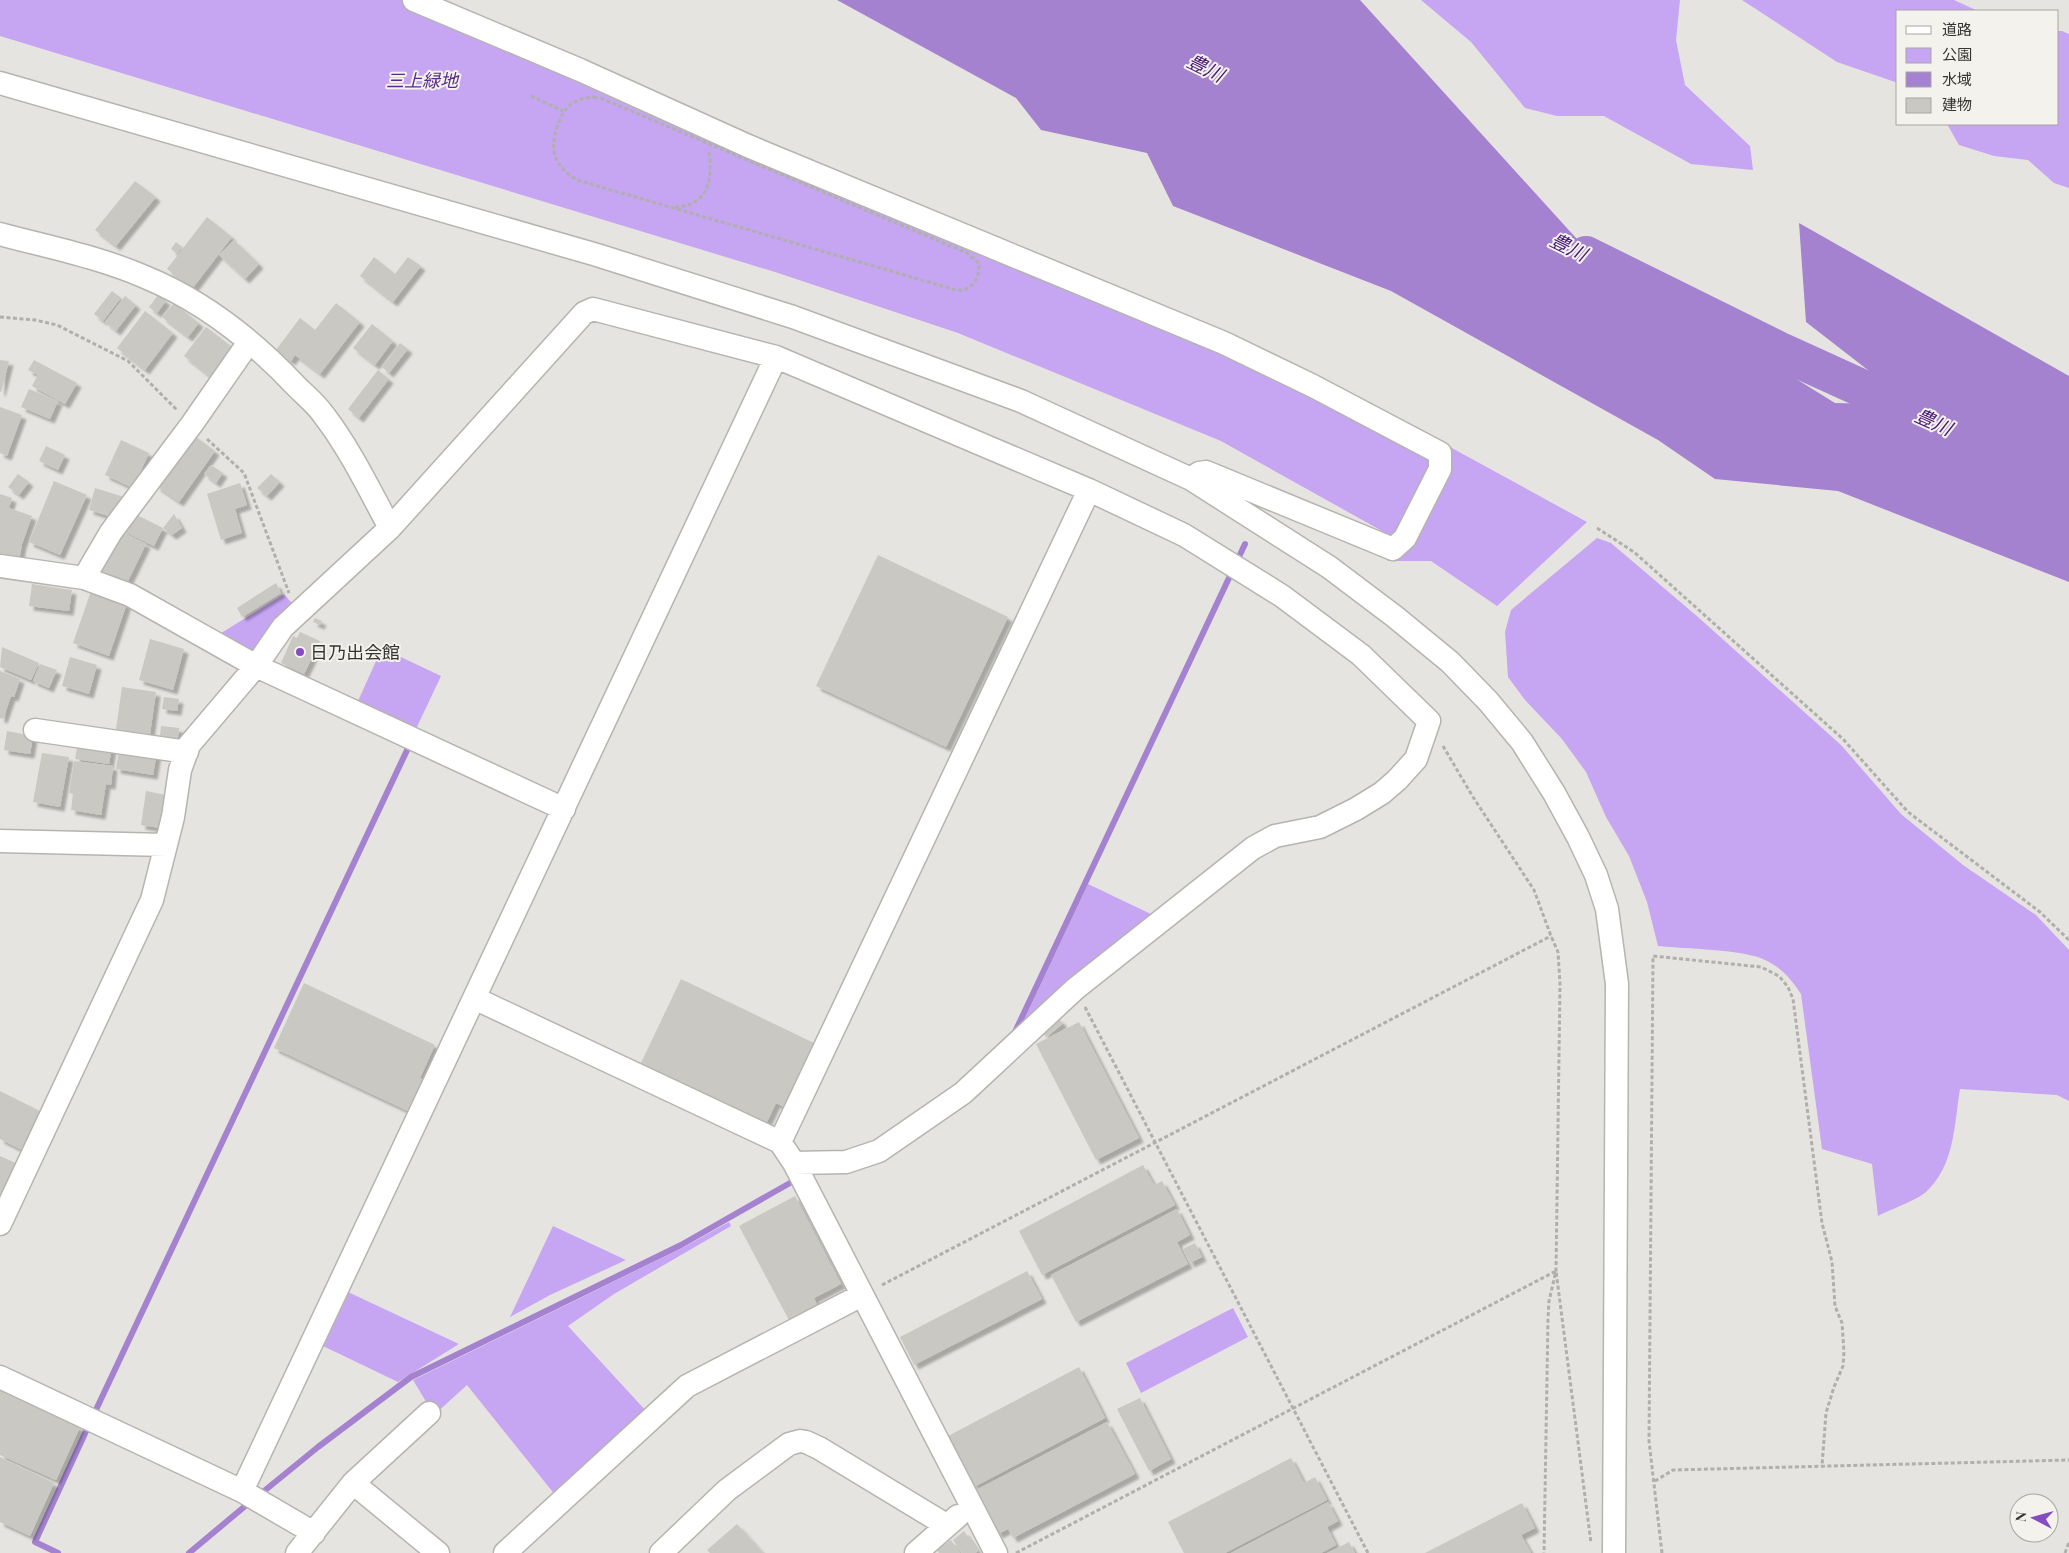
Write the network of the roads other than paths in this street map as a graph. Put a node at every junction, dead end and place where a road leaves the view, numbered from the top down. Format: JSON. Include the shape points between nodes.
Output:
{"nodes":[{"id":1,"x":414,"y":0,"type":"edge"},
{"id":2,"x":0,"y":83,"type":"edge"},
{"id":3,"x":0,"y":234,"type":"edge"},
{"id":4,"x":250,"y":342,"type":"junction"},
{"id":5,"x":776,"y":357,"type":"junction"},
{"id":6,"x":1191,"y":479,"type":"junction"},
{"id":7,"x":1089,"y":490,"type":"junction"},
{"id":8,"x":390,"y":528,"type":"junction"},
{"id":9,"x":0,"y":566,"type":"edge"},
{"id":10,"x":84,"y":578,"type":"junction"},
{"id":11,"x":256,"y":666,"type":"junction"},
{"id":12,"x":34,"y":730,"type":"dead end"},
{"id":13,"x":187,"y":752,"type":"junction"},
{"id":14,"x":564,"y":809,"type":"junction"},
{"id":15,"x":0,"y":842,"type":"edge"},
{"id":16,"x":166,"y":845,"type":"junction"},
{"id":17,"x":474,"y":998,"type":"junction"},
{"id":18,"x":780,"y":1142,"type":"junction"},
{"id":19,"x":794,"y":1163,"type":"junction"},
{"id":20,"x":0,"y":1224,"type":"edge"},
{"id":21,"x":862,"y":1295,"type":"junction"},
{"id":22,"x":0,"y":1377,"type":"edge"},
{"id":23,"x":429,"y":1413,"type":"dead end"},
{"id":24,"x":353,"y":1483,"type":"junction"},
{"id":25,"x":242,"y":1491,"type":"junction"},
{"id":26,"x":972,"y":1507,"type":"junction"},
{"id":27,"x":946,"y":1525,"type":"junction"},
{"id":28,"x":314,"y":1533,"type":"junction"},
{"id":29,"x":297,"y":1553,"type":"edge"},
{"id":30,"x":438,"y":1553,"type":"edge"},
{"id":31,"x":505,"y":1553,"type":"edge"},
{"id":32,"x":661,"y":1553,"type":"edge"},
{"id":33,"x":916,"y":1553,"type":"edge"},
{"id":34,"x":996,"y":1553,"type":"edge"},
{"id":35,"x":1614,"y":1553,"type":"edge"}],
"edges":[{"from":1,"to":6,"type":"street","via":[[748,146],[1224,343],[1440,453],[1440,469],[1405,538],[1392,549],[1206,472]]},
{"from":2,"to":6,"type":"street","via":[[597,255],[793,316],[1021,401]]},
{"from":3,"to":4,"type":"street","via":[[113,264],[146,277],[194,300]]},
{"from":4,"to":8,"type":"street","via":[[323,413],[356,464]]},
{"from":4,"to":10,"type":"street","via":[[111,532]]},
{"from":5,"to":7,"type":"street"},
{"from":5,"to":8,"type":"street","via":[[593,309],[584,313]]},
{"from":5,"to":14,"type":"street"},
{"from":6,"to":35,"type":"street","via":[[1329,567],[1450,662],[1522,742],[1558,800],[1596,875],[1607,909],[1617,984]]},
{"from":7,"to":18,"type":"street"},
{"from":7,"to":19,"type":"street","via":[[1184,535],[1282,596],[1361,655],[1429,721],[1416,759],[1382,793],[1356,809],[1320,827],[1275,836],[1253,848],[1076,989],[963,1093],[879,1150],[846,1162]]},
{"from":8,"to":11,"type":"street","via":[[283,627]]},
{"from":9,"to":10,"type":"street"},
{"from":10,"to":11,"type":"street","via":[[130,595]]},
{"from":11,"to":13,"type":"street","via":[[209,720]]},
{"from":11,"to":14,"type":"street"},
{"from":12,"to":13,"type":"street"},
{"from":13,"to":16,"type":"street","via":[[180,770]]},
{"from":14,"to":17,"type":"street"},
{"from":15,"to":16,"type":"street"},
{"from":16,"to":20,"type":"street","via":[[152,900]]},
{"from":17,"to":18,"type":"street"},
{"from":17,"to":25,"type":"street"},
{"from":18,"to":19,"type":"street"},
{"from":19,"to":21,"type":"street"},
{"from":21,"to":26,"type":"street"},
{"from":21,"to":31,"type":"street","via":[[687,1386]]},
{"from":22,"to":25,"type":"street"},
{"from":23,"to":24,"type":"street"},
{"from":24,"to":28,"type":"street"},
{"from":24,"to":30,"type":"street"},
{"from":25,"to":28,"type":"street"},
{"from":26,"to":27,"type":"street"},
{"from":26,"to":34,"type":"street"},
{"from":27,"to":32,"type":"street","via":[[819,1448],[800,1441],[789,1444],[727,1490]]},
{"from":27,"to":33,"type":"street"},
{"from":28,"to":29,"type":"street"}]}
